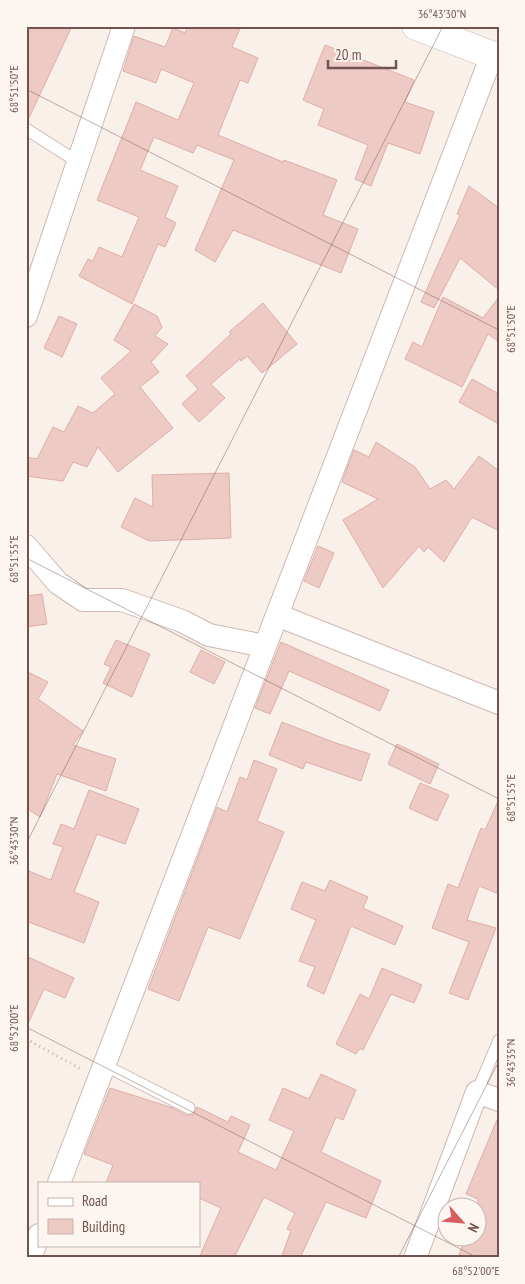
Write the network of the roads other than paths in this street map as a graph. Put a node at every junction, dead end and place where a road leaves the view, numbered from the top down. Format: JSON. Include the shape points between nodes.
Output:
{"nodes":[{"id":1,"x":124,"y":26,"type":"edge"},
{"id":2,"x":416,"y":26,"type":"edge"},
{"id":3,"x":495,"y":56,"type":"edge"},
{"id":4,"x":26,"y":129,"type":"edge"},
{"id":5,"x":78,"y":162,"type":"junction"},
{"id":6,"x":32,"y":286,"type":"edge"},
{"id":7,"x":26,"y":316,"type":"edge"},
{"id":8,"x":26,"y":546,"type":"edge"},
{"id":9,"x":277,"y":615,"type":"junction"},
{"id":10,"x":265,"y":646,"type":"junction"},
{"id":11,"x":499,"y":703,"type":"edge"},
{"id":12,"x":499,"y":1040,"type":"edge"},
{"id":13,"x":101,"y":1072,"type":"junction"},
{"id":14,"x":477,"y":1092,"type":"junction"},
{"id":15,"x":499,"y":1100,"type":"edge"},
{"id":16,"x":189,"y":1108,"type":"dead end"},
{"id":17,"x":59,"y":1182,"type":"edge"},
{"id":18,"x":38,"y":1238,"type":"edge"},
{"id":19,"x":30,"y":1258,"type":"edge"},
{"id":20,"x":414,"y":1258,"type":"edge"}],
"edges":[{"from":1,"to":5,"type":"street"},
{"from":2,"to":3,"type":"street"},
{"from":3,"to":9,"type":"street"},
{"from":4,"to":5,"type":"lane"},
{"from":5,"to":6,"type":"street"},
{"from":6,"to":7,"type":"street"},
{"from":8,"to":10,"type":"street","via":[[58,582],[83,600],[122,600],[182,620],[209,635]]},
{"from":9,"to":10,"type":"street"},
{"from":9,"to":11,"type":"street"},
{"from":10,"to":13,"type":"street"},
{"from":12,"to":14,"type":"lane"},
{"from":13,"to":16,"type":"lane"},
{"from":13,"to":17,"type":"street"},
{"from":14,"to":15,"type":"street"},
{"from":14,"to":20,"type":"street"},
{"from":18,"to":19,"type":"street"}]}
